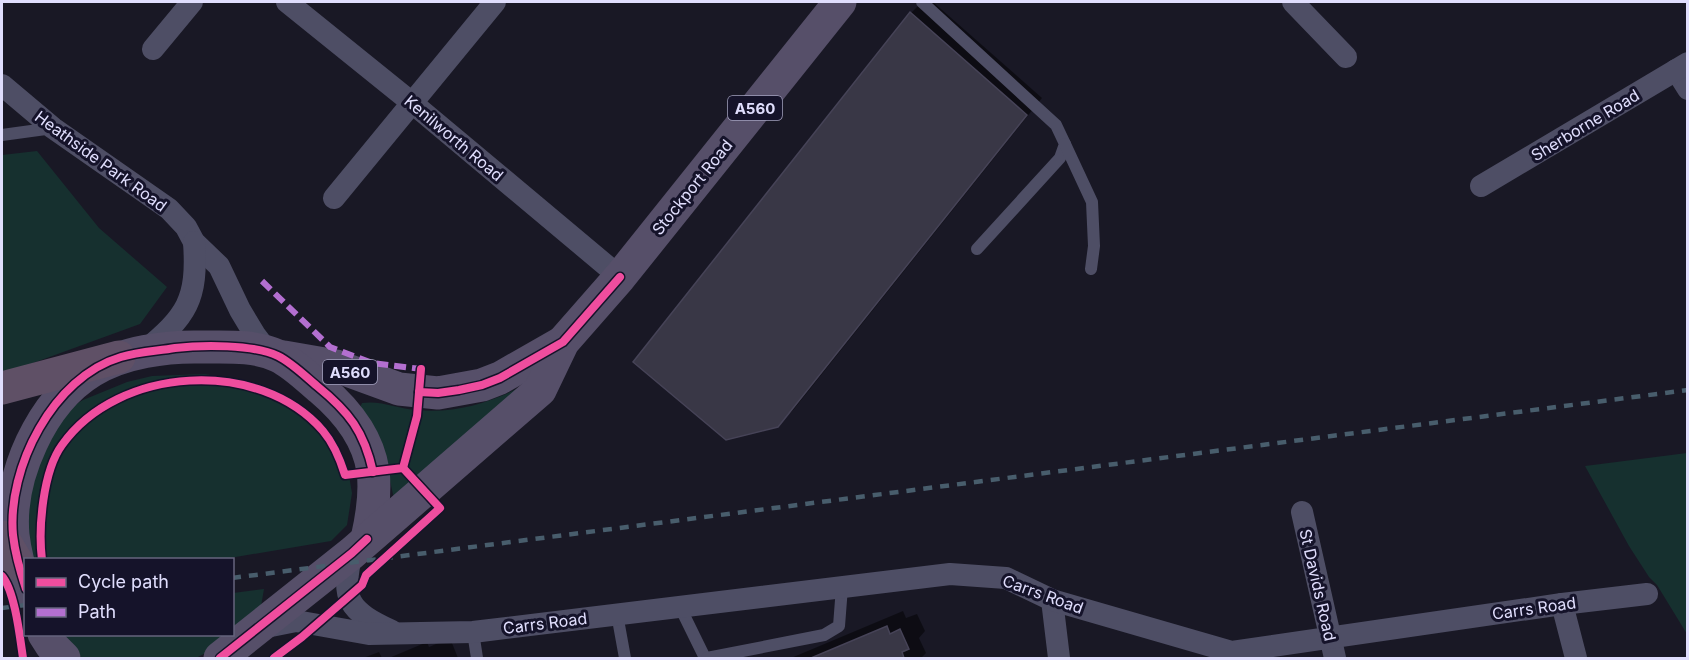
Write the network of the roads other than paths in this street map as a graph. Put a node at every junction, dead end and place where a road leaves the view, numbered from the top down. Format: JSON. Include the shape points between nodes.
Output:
{"nodes":[{"id":1,"x":192,"y":2,"type":"edge"},
{"id":2,"x":287,"y":2,"type":"edge"},
{"id":3,"x":495,"y":2,"type":"edge"},
{"id":4,"x":840,"y":2,"type":"edge"},
{"id":5,"x":922,"y":2,"type":"edge"},
{"id":6,"x":1293,"y":2,"type":"edge"},
{"id":7,"x":153,"y":49,"type":"dead end"},
{"id":8,"x":1346,"y":57,"type":"dead end"},
{"id":9,"x":1684,"y":74,"type":"edge"},
{"id":10,"x":2,"y":85,"type":"edge"},
{"id":11,"x":411,"y":102,"type":"junction"},
{"id":12,"x":53,"y":128,"type":"junction"},
{"id":13,"x":2,"y":135,"type":"edge"},
{"id":14,"x":1065,"y":144,"type":"junction"},
{"id":15,"x":1481,"y":186,"type":"dead end"},
{"id":16,"x":334,"y":198,"type":"dead end"},
{"id":17,"x":194,"y":242,"type":"junction"},
{"id":18,"x":977,"y":249,"type":"dead end"},
{"id":19,"x":1091,"y":269,"type":"dead end"},
{"id":20,"x":620,"y":277,"type":"junction"},
{"id":21,"x":563,"y":342,"type":"junction"},
{"id":22,"x":274,"y":354,"type":"junction"},
{"id":23,"x":130,"y":355,"type":"junction"},
{"id":24,"x":2,"y":388,"type":"edge"},
{"id":25,"x":1302,"y":512,"type":"dead end"},
{"id":26,"x":2,"y":537,"type":"edge"},
{"id":27,"x":360,"y":546,"type":"junction"},
{"id":28,"x":22,"y":576,"type":"edge"},
{"id":29,"x":842,"y":587,"type":"junction"},
{"id":30,"x":1647,"y":594,"type":"dead end"},
{"id":31,"x":1052,"y":600,"type":"junction"},
{"id":32,"x":1562,"y":604,"type":"junction"},
{"id":33,"x":680,"y":607,"type":"junction"},
{"id":34,"x":617,"y":614,"type":"junction"},
{"id":35,"x":473,"y":632,"type":"junction"},
{"id":36,"x":396,"y":633,"type":"junction"},
{"id":37,"x":39,"y":636,"type":"edge"},
{"id":38,"x":45,"y":636,"type":"edge"},
{"id":39,"x":243,"y":643,"type":"edge"},
{"id":40,"x":1333,"y":648,"type":"edge"},
{"id":41,"x":44,"y":658,"type":"edge"},
{"id":42,"x":64,"y":658,"type":"edge"},
{"id":43,"x":477,"y":658,"type":"edge"},
{"id":44,"x":625,"y":658,"type":"edge"},
{"id":45,"x":706,"y":658,"type":"edge"},
{"id":46,"x":1059,"y":658,"type":"edge"},
{"id":47,"x":1576,"y":658,"type":"edge"}],
"edges":[{"from":1,"to":7,"type":"street"},
{"from":2,"to":11,"type":"street","name":"Kenilworth Road"},
{"from":3,"to":11,"type":"street"},
{"from":4,"to":20,"type":"main road","name":"Stockport Road","number":"A560"},
{"from":5,"to":14,"type":"lane","via":[[1056,125]]},
{"from":6,"to":8,"type":"street"},
{"from":9,"to":15,"type":"street","name":"Sherborne Road"},
{"from":10,"to":12,"type":"street","name":"Heathside Park Road"},
{"from":11,"to":16,"type":"street"},
{"from":11,"to":20,"type":"street","name":"Kenilworth Road"},
{"from":12,"to":13,"type":"lane"},
{"from":12,"to":17,"type":"street","name":"Heathside Park Road","via":[[169,209]]},
{"from":14,"to":18,"type":"lane","via":[[1060,158]]},
{"from":14,"to":19,"type":"lane","via":[[1092,202]]},
{"from":17,"to":22,"type":"street","name":"Heathside Park Road","via":[[219,266],[255,335]]},
{"from":17,"to":23,"type":"street","via":[[196,267],[188,304],[176,322]]},
{"from":20,"to":21,"type":"main road","name":"Stockport Road","number":"A560"},
{"from":21,"to":22,"type":"main road","name":"Stockport Road","number":"A560","via":[[482,386],[438,393],[399,389],[336,366]]},
{"from":21,"to":27,"type":"main road","name":"Stockport Road","number":"A560","via":[[540,390]]},
{"from":22,"to":23,"type":"main road","number":"A560","via":[[237,347],[187,346]]},
{"from":22,"to":27,"type":"main road","number":"A560","via":[[347,414],[369,451],[375,489]]},
{"from":23,"to":24,"type":"highway"},
{"from":23,"to":28,"type":"main road","number":"A560","via":[[92,371],[67,391],[35,435],[24,460],[14,511],[13,535]]},
{"from":25,"to":40,"type":"street","name":"St Davids Road"},
{"from":26,"to":28,"type":"highway"},
{"from":27,"to":36,"type":"street","name":"Carrs Road","via":[[346,585],[352,605],[369,620]]},
{"from":27,"to":39,"type":"main road","number":"A560"},
{"from":29,"to":31,"type":"street","name":"Carrs Road","via":[[950,574],[984,576],[1006,578]]},
{"from":29,"to":33,"type":"street","name":"Carrs Road"},
{"from":29,"to":45,"type":"lane","via":[[839,626],[825,635]]},
{"from":30,"to":32,"type":"street","name":"Carrs Road"},
{"from":31,"to":40,"type":"street","name":"Carrs Road","via":[[1232,652]]},
{"from":31,"to":46,"type":"street"},
{"from":32,"to":40,"type":"street","name":"Carrs Road"},
{"from":32,"to":47,"type":"street"},
{"from":33,"to":34,"type":"street","name":"Carrs Road"},
{"from":33,"to":45,"type":"lane"},
{"from":34,"to":35,"type":"street","name":"Carrs Road"},
{"from":34,"to":44,"type":"lane"},
{"from":35,"to":36,"type":"street","name":"Carrs Road"},
{"from":35,"to":43,"type":"lane"},
{"from":36,"to":39,"type":"street","name":"Carrs Road","via":[[369,634],[296,621]]},
{"from":37,"to":41,"type":"main road"},
{"from":38,"to":42,"type":"main road"}]}
